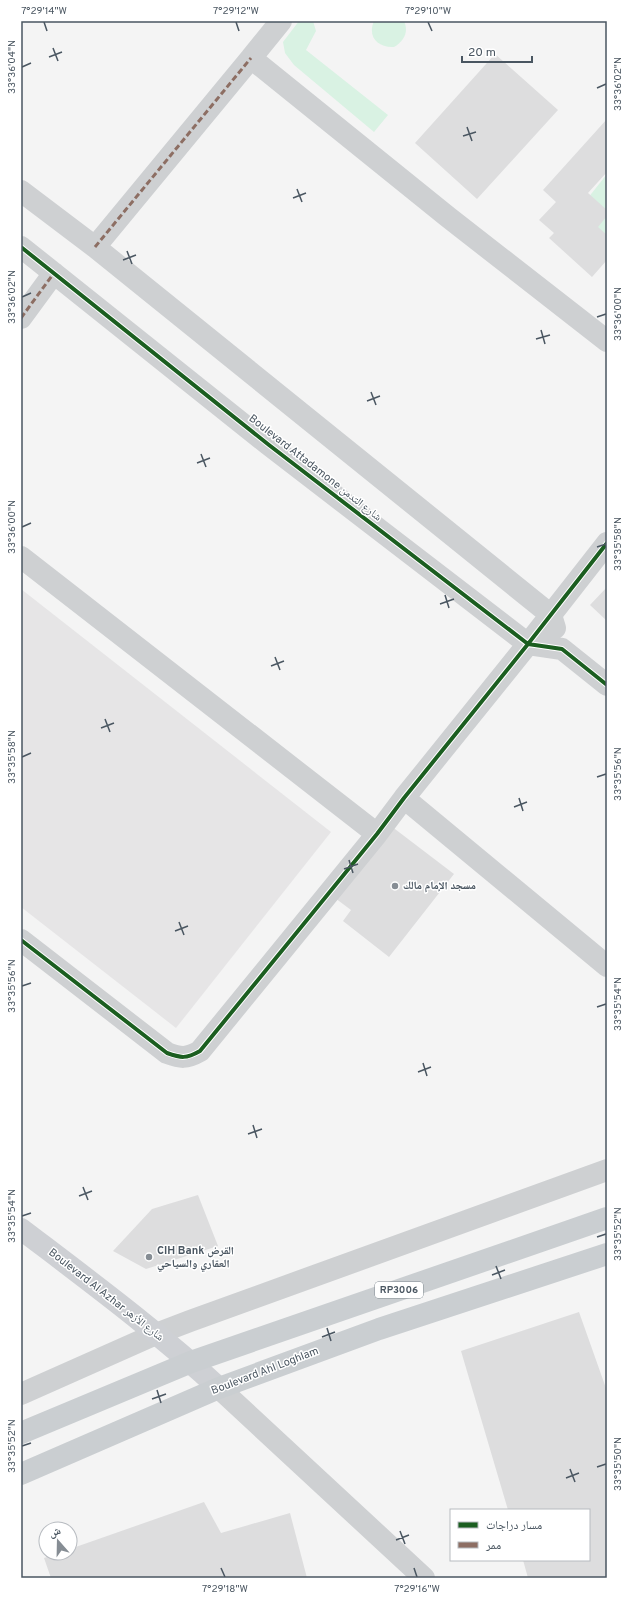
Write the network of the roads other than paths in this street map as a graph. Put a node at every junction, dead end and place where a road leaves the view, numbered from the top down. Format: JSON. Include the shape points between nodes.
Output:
{"nodes":[{"id":1,"x":281,"y":21,"type":"edge"},
{"id":2,"x":251,"y":58,"type":"junction"},
{"id":3,"x":21,"y":191,"type":"edge"},
{"id":4,"x":21,"y":247,"type":"edge"},
{"id":5,"x":95,"y":247,"type":"junction"},
{"id":6,"x":54,"y":273,"type":"junction"},
{"id":7,"x":21,"y":318,"type":"edge"},
{"id":8,"x":607,"y":341,"type":"edge"},
{"id":9,"x":607,"y":543,"type":"edge"},
{"id":10,"x":21,"y":557,"type":"edge"},
{"id":11,"x":551,"y":615,"type":"junction"},
{"id":12,"x":528,"y":644,"type":"junction"},
{"id":13,"x":562,"y":649,"type":"junction"},
{"id":14,"x":607,"y":684,"type":"edge"},
{"id":15,"x":404,"y":798,"type":"junction"},
{"id":16,"x":377,"y":834,"type":"junction"},
{"id":17,"x":21,"y":940,"type":"edge"},
{"id":18,"x":607,"y":966,"type":"edge"},
{"id":19,"x":607,"y":1170,"type":"edge"},
{"id":20,"x":607,"y":1218,"type":"edge"},
{"id":21,"x":21,"y":1229,"type":"edge"},
{"id":22,"x":607,"y":1254,"type":"edge"},
{"id":23,"x":156,"y":1334,"type":"junction"},
{"id":24,"x":191,"y":1362,"type":"junction"},
{"id":25,"x":219,"y":1388,"type":"junction"},
{"id":26,"x":21,"y":1394,"type":"edge"},
{"id":27,"x":21,"y":1433,"type":"edge"},
{"id":28,"x":21,"y":1474,"type":"edge"},
{"id":29,"x":424,"y":1578,"type":"edge"}],
"edges":[{"from":1,"to":2,"type":"street"},
{"from":2,"to":5,"type":"street"},
{"from":2,"to":8,"type":"street"},
{"from":3,"to":5,"type":"street"},
{"from":4,"to":6,"type":"street","name":"Boulevard Attadamone شارع التدمن"},
{"from":5,"to":11,"type":"street"},
{"from":6,"to":7,"type":"street"},
{"from":6,"to":12,"type":"street","name":"Boulevard Attadamone شارع التدمن","via":[[269,445]]},
{"from":9,"to":11,"type":"street"},
{"from":10,"to":16,"type":"street"},
{"from":11,"to":12,"type":"street"},
{"from":11,"to":13,"type":"street"},
{"from":12,"to":13,"type":"street","name":"Boulevard Attadamone شارع التدمن"},
{"from":12,"to":15,"type":"street"},
{"from":13,"to":14,"type":"street","name":"Boulevard Attadamone شارع التدمن"},
{"from":15,"to":16,"type":"street"},
{"from":15,"to":18,"type":"street"},
{"from":16,"to":17,"type":"street","via":[[200,1051],[190,1056],[180,1058],[167,1053]]},
{"from":19,"to":23,"type":"street"},
{"from":20,"to":24,"type":"main road","number":"RP3006"},
{"from":21,"to":23,"type":"main road","name":"Boulevard Al Azhar شارع الأزهر"},
{"from":22,"to":25,"type":"main road","name":"Boulevard Ahl Loghlam","number":"RP3006","via":[[378,1329]]},
{"from":23,"to":24,"type":"main road","name":"Boulevard Al Azhar شارع الأزهر"},
{"from":23,"to":26,"type":"street"},
{"from":24,"to":25,"type":"main road","name":"Boulevard Al Azhar شارع الأزهر"},
{"from":24,"to":27,"type":"main road","number":"RP3006"},
{"from":25,"to":28,"type":"main road","name":"Boulevard Ahl Loghlam","number":"RP3006"},
{"from":25,"to":29,"type":"street"}]}
